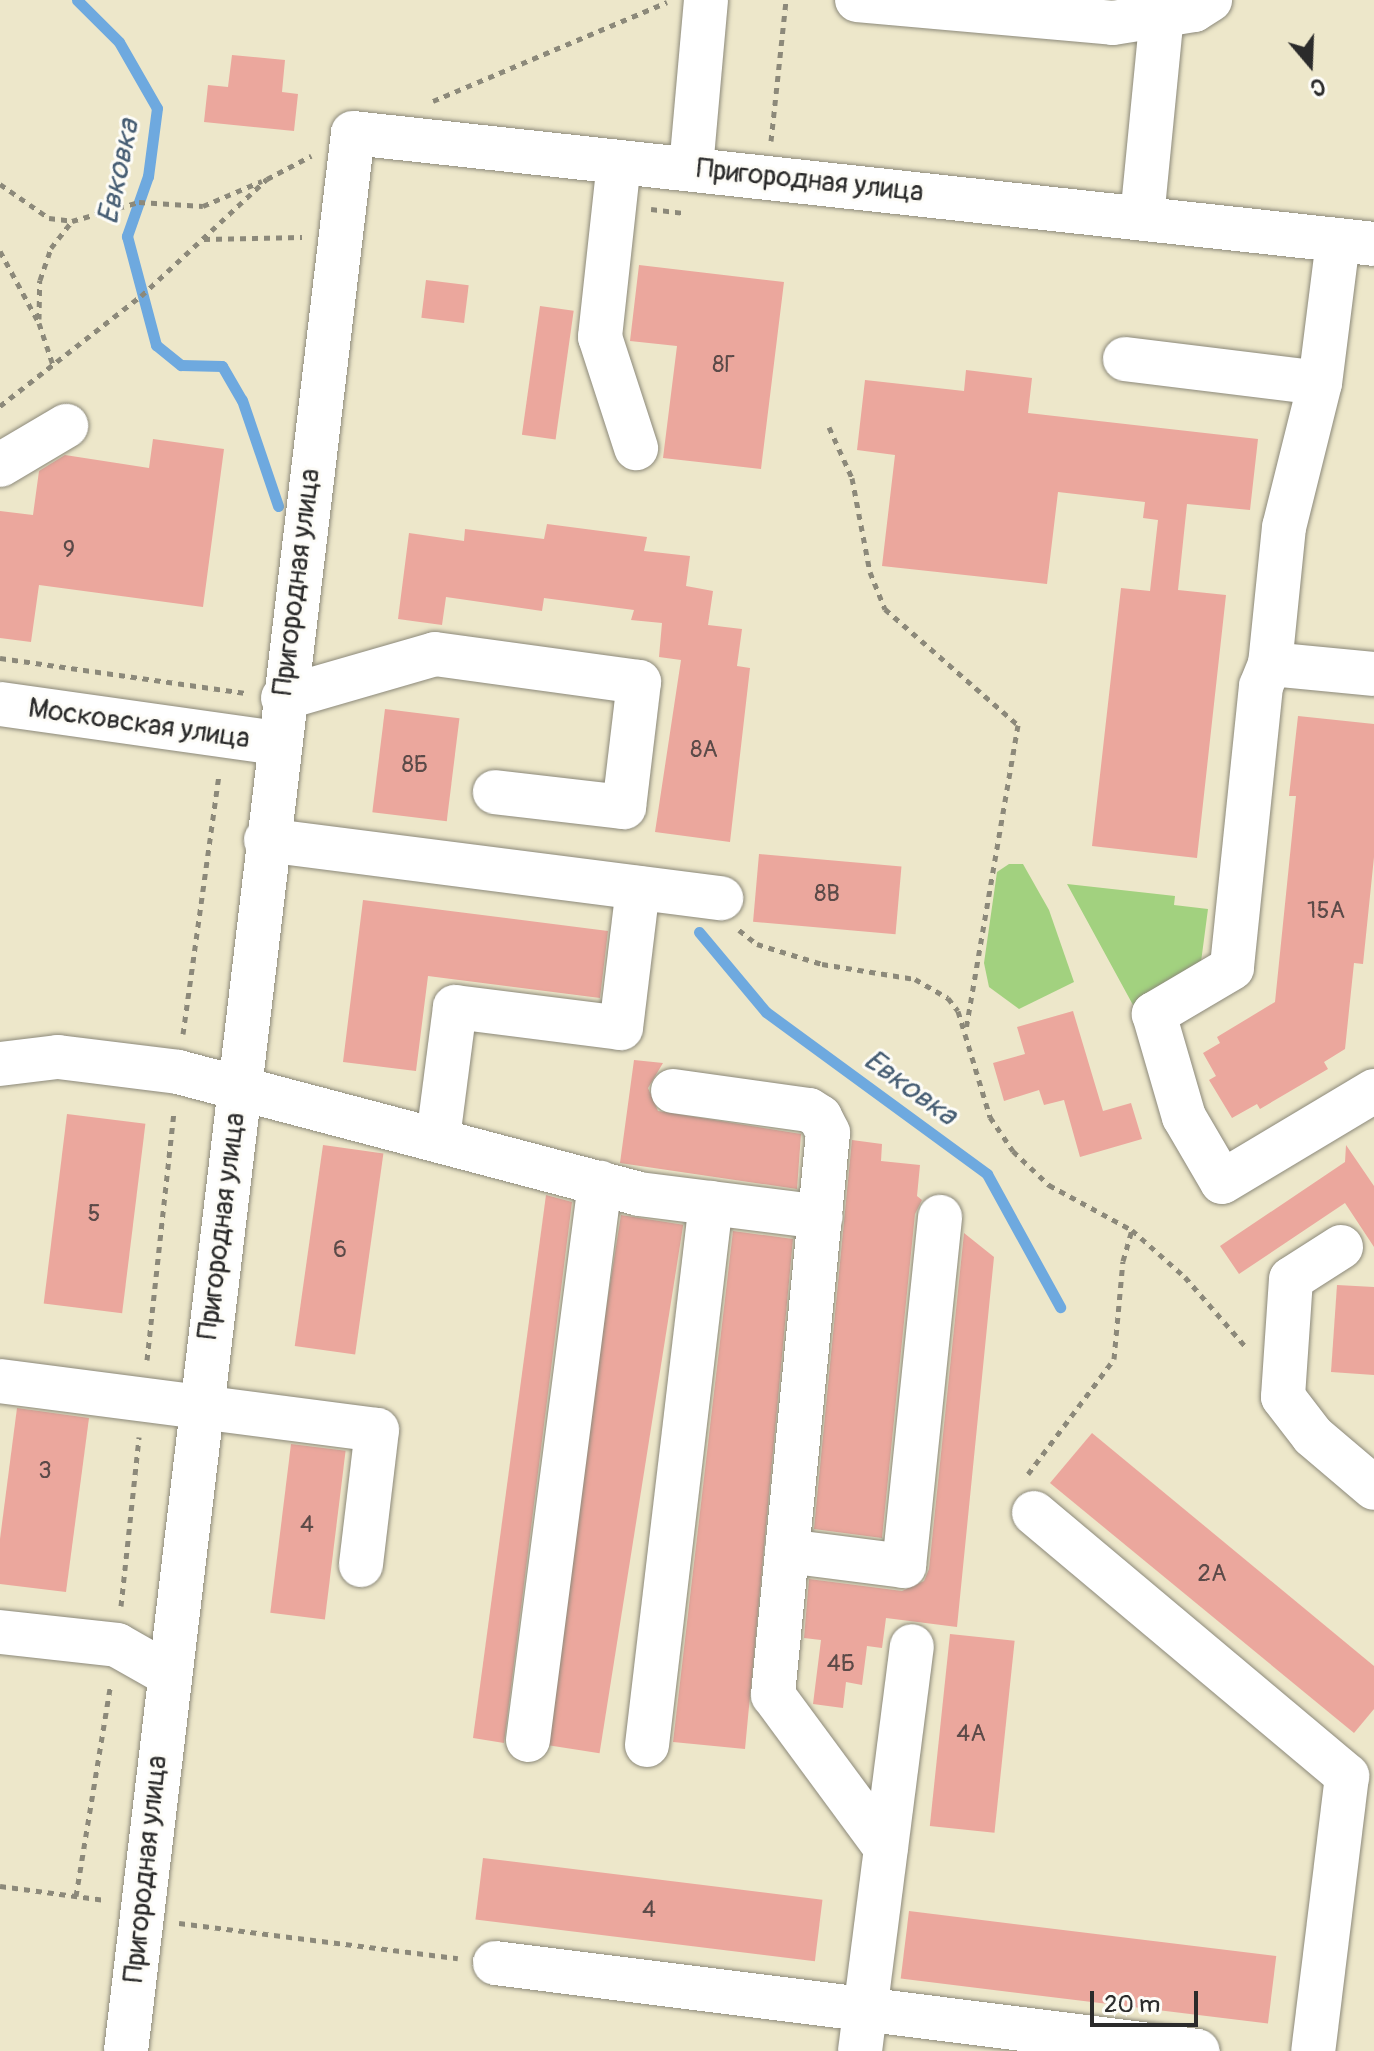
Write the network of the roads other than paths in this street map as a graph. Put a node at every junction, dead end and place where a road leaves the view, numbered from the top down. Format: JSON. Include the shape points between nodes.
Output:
{"nodes":[{"id":1,"x":706,"y":0,"type":"edge"},
{"id":2,"x":857,"y":0,"type":"edge"},
{"id":3,"x":1210,"y":0,"type":"edge"},
{"id":4,"x":1162,"y":15,"type":"junction"},
{"id":5,"x":619,"y":162,"type":"junction"},
{"id":6,"x":691,"y":168,"type":"junction"},
{"id":7,"x":1142,"y":218,"type":"junction"},
{"id":8,"x":1356,"y":242,"type":"edge"},
{"id":9,"x":1125,"y":359,"type":"dead end"},
{"id":10,"x":1320,"y":383,"type":"junction"},
{"id":11,"x":66,"y":426,"type":"dead end"},
{"id":12,"x":636,"y":448,"type":"dead end"},
{"id":13,"x":0,"y":465,"type":"edge"},
{"id":14,"x":1270,"y":664,"type":"junction"},
{"id":15,"x":1374,"y":674,"type":"edge"},
{"id":16,"x":283,"y":698,"type":"junction"},
{"id":17,"x":0,"y":704,"type":"edge"},
{"id":18,"x":278,"y":743,"type":"junction"},
{"id":19,"x":495,"y":792,"type":"dead end"},
{"id":20,"x":266,"y":840,"type":"junction"},
{"id":21,"x":638,"y":888,"type":"junction"},
{"id":22,"x":721,"y":898,"type":"road end"},
{"id":23,"x":0,"y":1064,"type":"edge"},
{"id":24,"x":239,"y":1088,"type":"junction"},
{"id":25,"x":673,"y":1091,"type":"dead end"},
{"id":26,"x":1374,"y":1091,"type":"edge"},
{"id":27,"x":438,"y":1138,"type":"junction"},
{"id":28,"x":600,"y":1183,"type":"junction"},
{"id":29,"x":711,"y":1203,"type":"junction"},
{"id":30,"x":821,"y":1217,"type":"junction"},
{"id":31,"x":940,"y":1217,"type":"dead end"},
{"id":32,"x":1341,"y":1247,"type":"dead end"},
{"id":33,"x":0,"y":1381,"type":"edge"},
{"id":34,"x":201,"y":1405,"type":"junction"},
{"id":35,"x":1374,"y":1488,"type":"edge"},
{"id":36,"x":1034,"y":1513,"type":"road end"},
{"id":37,"x":787,"y":1551,"type":"junction"},
{"id":38,"x":361,"y":1565,"type":"dead end"},
{"id":39,"x":0,"y":1632,"type":"edge"},
{"id":40,"x":912,"y":1646,"type":"dead end"},
{"id":41,"x":168,"y":1674,"type":"junction"},
{"id":42,"x":528,"y":1740,"type":"dead end"},
{"id":43,"x":647,"y":1745,"type":"dead end"},
{"id":44,"x":886,"y":1848,"type":"junction"},
{"id":45,"x":495,"y":1963,"type":"road end"},
{"id":46,"x":865,"y":2009,"type":"junction"},
{"id":47,"x":126,"y":2051,"type":"edge"},
{"id":48,"x":860,"y":2051,"type":"edge"},
{"id":49,"x":1198,"y":2051,"type":"edge"},
{"id":50,"x":1313,"y":2051,"type":"edge"}],
"edges":[{"from":1,"to":6,"type":"street"},
{"from":2,"to":4,"type":"street","via":[[1113,23]]},
{"from":3,"to":4,"type":"street","via":[[1194,10]]},
{"from":4,"to":7,"type":"street"},
{"from":5,"to":6,"type":"street","name":"Пригородная улица"},
{"from":5,"to":12,"type":"street","via":[[600,337]]},
{"from":5,"to":16,"type":"street","name":"Пригородная улица","via":[[353,133]]},
{"from":6,"to":7,"type":"street","name":"Пригородная улица"},
{"from":7,"to":8,"type":"street","name":"Пригородная улица"},
{"from":8,"to":10,"type":"street"},
{"from":9,"to":10,"type":"street"},
{"from":10,"to":14,"type":"street","via":[[1284,527]]},
{"from":11,"to":13,"type":"street"},
{"from":14,"to":15,"type":"street"},
{"from":14,"to":26,"type":"street","via":[[1261,686],[1232,968],[1154,1014],[1184,1117],[1222,1182]]},
{"from":16,"to":18,"type":"street","name":"Пригородная улица"},
{"from":16,"to":19,"type":"street","via":[[435,654],[639,682],[624,807]]},
{"from":17,"to":18,"type":"street","name":"Московская улица"},
{"from":18,"to":20,"type":"street","name":"Пригородная улица"},
{"from":20,"to":21,"type":"street"},
{"from":20,"to":24,"type":"street","name":"Пригородная улица"},
{"from":21,"to":22,"type":"street"},
{"from":21,"to":27,"type":"street","via":[[621,1028],[455,1007]]},
{"from":23,"to":24,"type":"street","via":[[58,1057],[178,1072]]},
{"from":24,"to":27,"type":"street"},
{"from":24,"to":34,"type":"street","name":"Пригородная улица"},
{"from":25,"to":30,"type":"street","via":[[809,1110],[820,1117],[829,1143]]},
{"from":27,"to":28,"type":"street"},
{"from":28,"to":29,"type":"street"},
{"from":28,"to":42,"type":"street"},
{"from":29,"to":30,"type":"street"},
{"from":29,"to":43,"type":"street"},
{"from":30,"to":37,"type":"street"},
{"from":31,"to":37,"type":"street","via":[[904,1566]]},
{"from":32,"to":35,"type":"street","via":[[1291,1279],[1283,1397],[1313,1436]]},
{"from":33,"to":34,"type":"street"},
{"from":34,"to":38,"type":"street","via":[[377,1430]]},
{"from":34,"to":41,"type":"street","name":"Пригородная улица"},
{"from":36,"to":50,"type":"street","via":[[1347,1776]]},
{"from":37,"to":44,"type":"street","via":[[773,1695]]},
{"from":39,"to":41,"type":"street","via":[[117,1645]]},
{"from":40,"to":44,"type":"street"},
{"from":41,"to":47,"type":"street","name":"Пригородная улица"},
{"from":44,"to":46,"type":"street"},
{"from":45,"to":46,"type":"street"},
{"from":46,"to":48,"type":"street"},
{"from":46,"to":49,"type":"street"}]}
